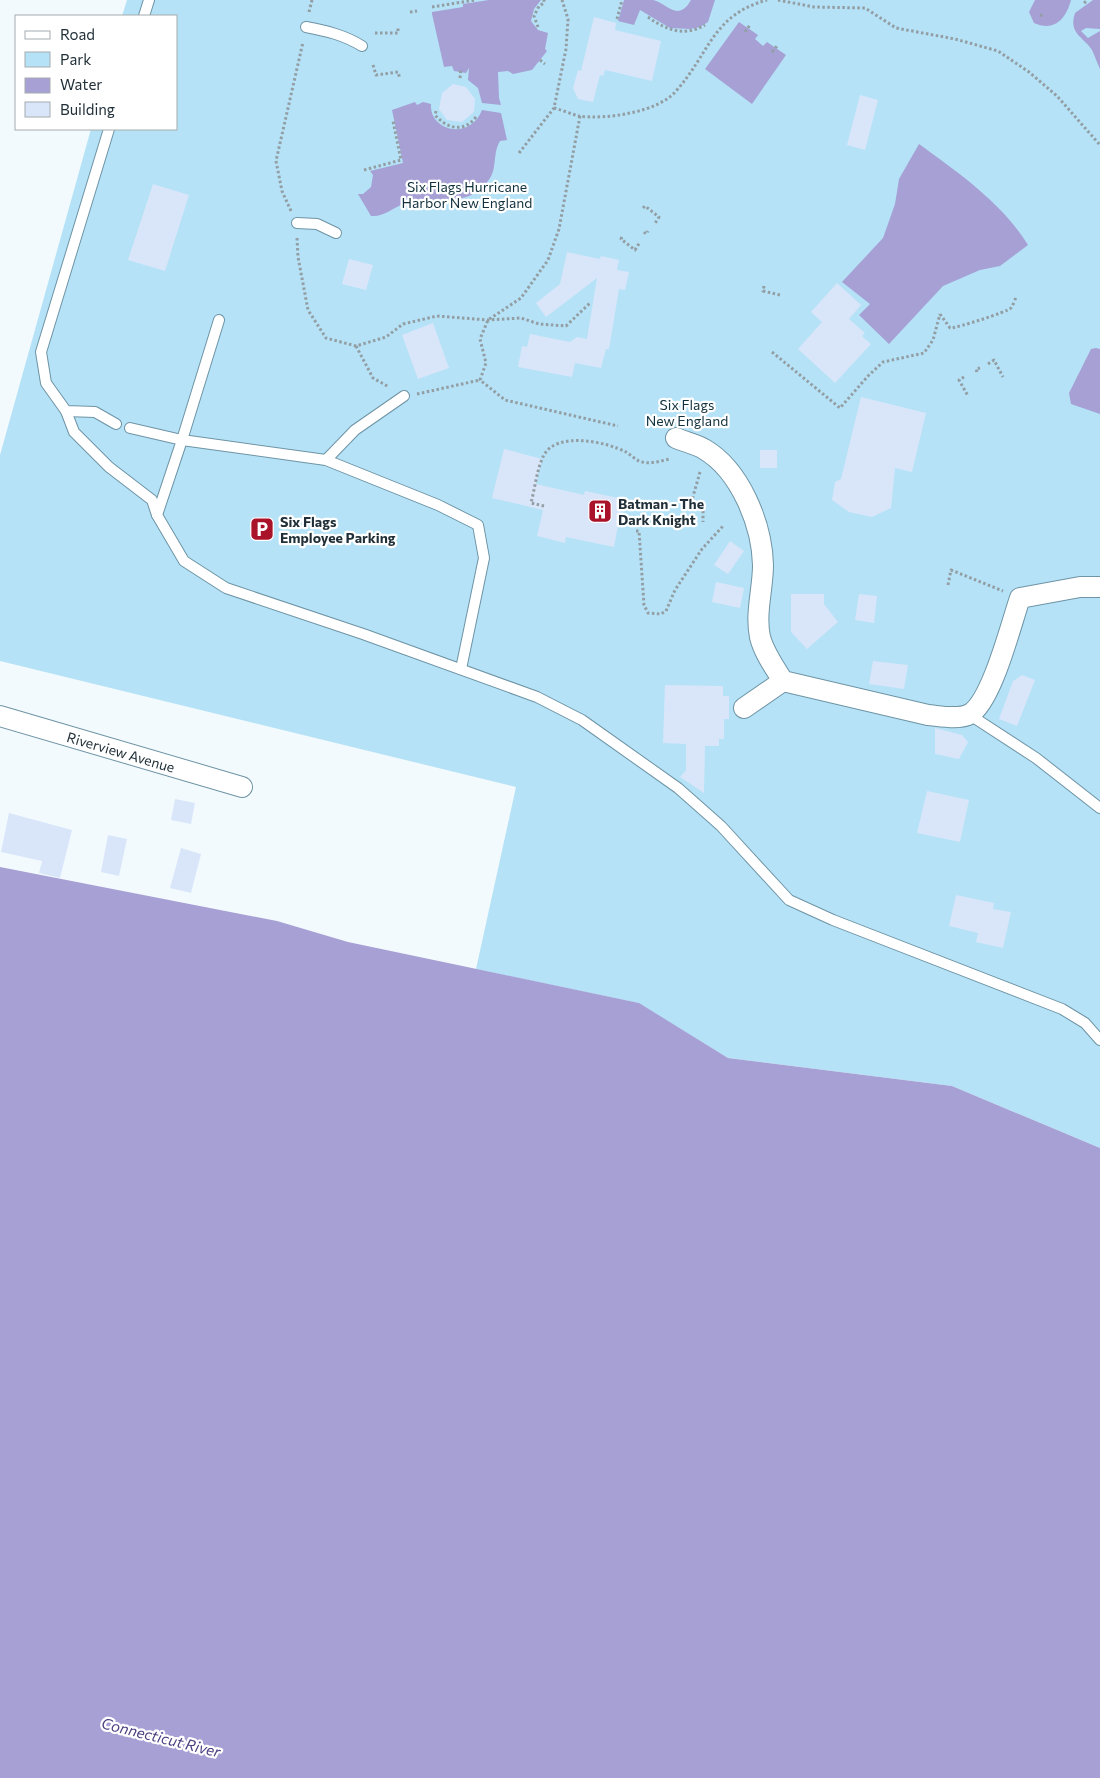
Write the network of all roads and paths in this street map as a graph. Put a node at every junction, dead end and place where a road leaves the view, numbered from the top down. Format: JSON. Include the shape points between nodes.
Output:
{"nodes":[{"id":1,"x":149,"y":0,"type":"edge"},
{"id":2,"x":475,"y":0,"type":"edge"},
{"id":3,"x":544,"y":0,"type":"edge"},
{"id":4,"x":562,"y":0,"type":"edge"},
{"id":5,"x":622,"y":0,"type":"edge"},
{"id":6,"x":767,"y":0,"type":"edge"},
{"id":7,"x":778,"y":0,"type":"edge"},
{"id":8,"x":1088,"y":0,"type":"edge"},
{"id":9,"x":1084,"y":3,"type":"dead end"},
{"id":10,"x":432,"y":8,"type":"dead end"},
{"id":11,"x":417,"y":11,"type":"dead end"},
{"id":12,"x":410,"y":12,"type":"dead end"},
{"id":13,"x":144,"y":15,"type":"edge"},
{"id":14,"x":648,"y":17,"type":"dead end"},
{"id":15,"x":617,"y":20,"type":"dead end"},
{"id":16,"x":750,"y":25,"type":"dead end"},
{"id":17,"x":398,"y":26,"type":"dead end"},
{"id":18,"x":705,"y":26,"type":"dead end"},
{"id":19,"x":306,"y":27,"type":"dead end"},
{"id":20,"x":538,"y":27,"type":"dead end"},
{"id":21,"x":744,"y":32,"type":"dead end"},
{"id":22,"x":375,"y":33,"type":"dead end"},
{"id":23,"x":362,"y":46,"type":"dead end"},
{"id":24,"x":777,"y":46,"type":"dead end"},
{"id":25,"x":772,"y":52,"type":"dead end"},
{"id":26,"x":540,"y":60,"type":"dead end"},
{"id":27,"x":373,"y":64,"type":"dead end"},
{"id":28,"x":545,"y":64,"type":"dead end"},
{"id":29,"x":461,"y":68,"type":"dead end"},
{"id":30,"x":460,"y":78,"type":"dead end"},
{"id":31,"x":400,"y":80,"type":"dead end"},
{"id":32,"x":554,"y":108,"type":"junction"},
{"id":33,"x":436,"y":111,"type":"dead end"},
{"id":34,"x":580,"y":116,"type":"junction"},
{"id":35,"x":476,"y":117,"type":"dead end"},
{"id":36,"x":393,"y":121,"type":"dead end"},
{"id":37,"x":109,"y":130,"type":"edge"},
{"id":38,"x":1100,"y":145,"type":"edge"},
{"id":39,"x":519,"y":153,"type":"dead end"},
{"id":40,"x":364,"y":170,"type":"dead end"},
{"id":41,"x":643,"y":208,"type":"dead end"},
{"id":42,"x":297,"y":223,"type":"dead end"},
{"id":43,"x":654,"y":224,"type":"dead end"},
{"id":44,"x":336,"y":233,"type":"dead end"},
{"id":45,"x":622,"y":237,"type":"dead end"},
{"id":46,"x":640,"y":242,"type":"dead end"},
{"id":47,"x":764,"y":286,"type":"dead end"},
{"id":48,"x":780,"y":295,"type":"dead end"},
{"id":49,"x":1016,"y":297,"type":"dead end"},
{"id":50,"x":590,"y":303,"type":"dead end"},
{"id":51,"x":219,"y":320,"type":"dead end"},
{"id":52,"x":488,"y":320,"type":"junction"},
{"id":53,"x":772,"y":352,"type":"dead end"},
{"id":54,"x":988,"y":364,"type":"dead end"},
{"id":55,"x":978,"y":370,"type":"dead end"},
{"id":56,"x":971,"y":373,"type":"dead end"},
{"id":57,"x":964,"y":377,"type":"dead end"},
{"id":58,"x":1003,"y":377,"type":"dead end"},
{"id":59,"x":404,"y":396,"type":"dead end"},
{"id":60,"x":968,"y":396,"type":"dead end"},
{"id":61,"x":66,"y":411,"type":"junction"},
{"id":62,"x":116,"y":424,"type":"dead end"},
{"id":63,"x":618,"y":426,"type":"dead end"},
{"id":64,"x":130,"y":428,"type":"dead end"},
{"id":65,"x":676,"y":438,"type":"dead end"},
{"id":66,"x":182,"y":440,"type":"junction"},
{"id":67,"x":673,"y":458,"type":"dead end"},
{"id":68,"x":326,"y":460,"type":"junction"},
{"id":69,"x":698,"y":468,"type":"dead end"},
{"id":70,"x":544,"y":506,"type":"dead end"},
{"id":71,"x":157,"y":515,"type":"junction"},
{"id":72,"x":703,"y":522,"type":"dead end"},
{"id":73,"x":724,"y":526,"type":"dead end"},
{"id":74,"x":636,"y":531,"type":"dead end"},
{"id":75,"x":948,"y":585,"type":"dead end"},
{"id":76,"x":1100,"y":587,"type":"edge"},
{"id":77,"x":1020,"y":598,"type":"junction"},
{"id":78,"x":461,"y":669,"type":"junction"},
{"id":79,"x":783,"y":681,"type":"junction"},
{"id":80,"x":744,"y":708,"type":"dead end"},
{"id":81,"x":970,"y":715,"type":"junction"},
{"id":82,"x":0,"y":716,"type":"edge"},
{"id":83,"x":242,"y":787,"type":"dead end"},
{"id":84,"x":1100,"y":808,"type":"edge"},
{"id":85,"x":1100,"y":1040,"type":"edge"}],
"edges":[{"from":1,"to":13,"type":"lane"},
{"from":2,"to":10,"type":"path"},
{"from":3,"to":20,"type":"path","via":[[534,16]]},
{"from":4,"to":32,"type":"path","via":[[568,19],[566,50]]},
{"from":5,"to":15,"type":"path"},
{"from":6,"to":34,"type":"path","via":[[748,5],[724,23],[675,93],[654,107],[625,114]]},
{"from":7,"to":38,"type":"path","via":[[814,7],[865,8],[896,28],[998,51],[1057,96]]},
{"from":8,"to":9,"type":"path"},
{"from":11,"to":12,"type":"path"},
{"from":14,"to":18,"type":"path","via":[[671,30],[697,30]]},
{"from":16,"to":21,"type":"path"},
{"from":17,"to":22,"type":"path","via":[[398,33]]},
{"from":19,"to":23,"type":"lane","via":[[340,34]]},
{"from":24,"to":25,"type":"path"},
{"from":26,"to":28,"type":"path"},
{"from":27,"to":31,"type":"path","via":[[376,75],[398,72]]},
{"from":29,"to":30,"type":"path"},
{"from":32,"to":34,"type":"path"},
{"from":32,"to":39,"type":"path"},
{"from":33,"to":35,"type":"path","via":[[440,121],[453,127],[467,125]]},
{"from":34,"to":52,"type":"path","via":[[559,229],[548,260],[521,298]]},
{"from":36,"to":40,"type":"path","via":[[400,160]]},
{"from":37,"to":61,"type":"lane","via":[[41,352],[46,383]]},
{"from":41,"to":43,"type":"path","via":[[645,206],[659,217]]},
{"from":42,"to":44,"type":"lane","via":[[317,224]]},
{"from":45,"to":46,"type":"path","via":[[621,240],[635,250]]},
{"from":47,"to":48,"type":"path","via":[[763,291]]},
{"from":49,"to":53,"type":"path","via":[[1011,309],[1002,314],[982,318],[960,328],[950,328],[940,314],[933,340],[924,353],[883,362],[840,408]]},
{"from":50,"to":52,"type":"path","via":[[566,326],[540,324],[521,318]]},
{"from":51,"to":66,"type":"lane"},
{"from":52,"to":63,"type":"path","via":[[480,339],[486,363],[480,380],[506,400]]},
{"from":54,"to":58,"type":"path","via":[[994,360]]},
{"from":55,"to":56,"type":"path"},
{"from":57,"to":60,"type":"path","via":[[959,380]]},
{"from":59,"to":68,"type":"lane","via":[[356,430]]},
{"from":61,"to":62,"type":"lane","via":[[95,412]]},
{"from":61,"to":71,"type":"lane","via":[[74,432],[109,467],[152,500]]},
{"from":64,"to":66,"type":"lane"},
{"from":65,"to":79,"type":"street","via":[[704,448],[718,459],[734,477],[751,507],[763,564],[758,621],[760,639]]},
{"from":66,"to":68,"type":"lane"},
{"from":66,"to":71,"type":"lane"},
{"from":67,"to":70,"type":"path","via":[[649,463],[598,444],[560,442],[549,448],[542,458],[531,503]]},
{"from":68,"to":78,"type":"lane","via":[[412,494],[478,525],[484,558]]},
{"from":69,"to":72,"type":"path","via":[[700,476],[692,500],[703,509]]},
{"from":71,"to":78,"type":"lane","via":[[184,561],[226,588]]},
{"from":73,"to":74,"type":"path","via":[[702,549],[675,590],[666,611],[661,614],[648,613],[644,605],[639,531]]},
{"from":75,"to":77,"type":"path","via":[[951,570]]},
{"from":76,"to":77,"type":"street","via":[[1080,587]]},
{"from":77,"to":81,"type":"street","via":[[992,682]]},
{"from":78,"to":85,"type":"lane","via":[[537,697],[582,720],[629,751],[721,826],[789,900],[1062,1009],[1085,1023]]},
{"from":79,"to":80,"type":"street"},
{"from":79,"to":81,"type":"street","via":[[928,715]]},
{"from":81,"to":84,"type":"lane","via":[[1036,758]]},
{"from":82,"to":83,"type":"street","name":"Riverview Avenue"}]}
